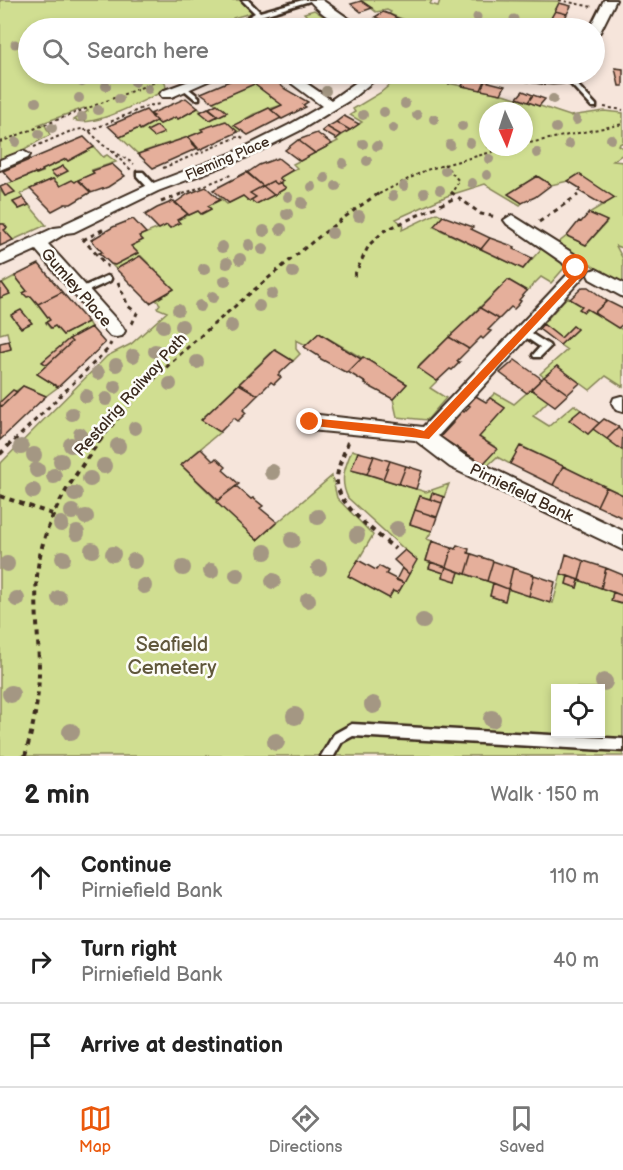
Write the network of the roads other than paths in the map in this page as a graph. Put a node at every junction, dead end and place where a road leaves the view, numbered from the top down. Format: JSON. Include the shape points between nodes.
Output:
{"nodes":[{"id":1,"x":245,"y":0,"type":"edge"},
{"id":2,"x":310,"y":0,"type":"edge"},
{"id":3,"x":315,"y":0,"type":"edge"},
{"id":4,"x":610,"y":0,"type":"edge"},
{"id":5,"x":259,"y":14,"type":"junction"},
{"id":6,"x":251,"y":18,"type":"edge"},
{"id":7,"x":339,"y":18,"type":"edge"},
{"id":8,"x":601,"y":18,"type":"edge"},
{"id":9,"x":192,"y":84,"type":"edge"},
{"id":10,"x":299,"y":84,"type":"edge"},
{"id":11,"x":362,"y":84,"type":"edge"},
{"id":12,"x":578,"y":84,"type":"edge"},
{"id":13,"x":184,"y":87,"type":"junction"},
{"id":14,"x":167,"y":94,"type":"dead end"},
{"id":15,"x":197,"y":98,"type":"dead end"},
{"id":16,"x":330,"y":106,"type":"junction"},
{"id":17,"x":594,"y":106,"type":"road end"},
{"id":18,"x":23,"y":155,"type":"road end"},
{"id":19,"x":0,"y":165,"type":"edge"},
{"id":20,"x":140,"y":174,"type":"road end"},
{"id":21,"x":153,"y":188,"type":"junction"},
{"id":22,"x":512,"y":220,"type":"road end"},
{"id":23,"x":44,"y":248,"type":"junction"},
{"id":24,"x":0,"y":260,"type":"edge"},
{"id":25,"x":597,"y":275,"type":"dead end"},
{"id":26,"x":111,"y":276,"type":"road end"},
{"id":27,"x":81,"y":291,"type":"junction"},
{"id":28,"x":623,"y":291,"type":"edge"},
{"id":29,"x":116,"y":331,"type":"road end"},
{"id":30,"x":524,"y":332,"type":"junction"},
{"id":31,"x":537,"y":355,"type":"dead end"},
{"id":32,"x":310,"y":422,"type":"dead end"},
{"id":33,"x":426,"y":436,"type":"junction"},
{"id":34,"x":623,"y":541,"type":"edge"},
{"id":35,"x":623,"y":745,"type":"edge"},
{"id":36,"x":327,"y":756,"type":"edge"}],
"edges":[{"from":1,"to":5,"type":"lane"},
{"from":2,"to":5,"type":"lane"},
{"from":3,"to":7,"type":"street"},
{"from":4,"to":8,"type":"street"},
{"from":5,"to":6,"type":"lane"},
{"from":9,"to":13,"type":"street"},
{"from":10,"to":16,"type":"street"},
{"from":11,"to":16,"type":"street","name":"Fleming Place"},
{"from":12,"to":17,"type":"lane"},
{"from":13,"to":14,"type":"street"},
{"from":13,"to":15,"type":"lane"},
{"from":16,"to":21,"type":"street","name":"Fleming Place","via":[[240,155]]},
{"from":18,"to":19,"type":"street"},
{"from":20,"to":21,"type":"lane"},
{"from":21,"to":23,"type":"street","name":"Fleming Place","via":[[64,230]]},
{"from":22,"to":30,"type":"street","via":[[568,258],[577,272]]},
{"from":23,"to":24,"type":"street","name":"Fleming Place"},
{"from":23,"to":27,"type":"street","name":"Gumley Place"},
{"from":25,"to":28,"type":"street"},
{"from":26,"to":27,"type":"lane"},
{"from":27,"to":29,"type":"street","name":"Gumley Place"},
{"from":30,"to":31,"type":"lane","via":[[546,347]]},
{"from":30,"to":33,"type":"street"},
{"from":32,"to":33,"type":"street"},
{"from":33,"to":34,"type":"street","name":"Pirniefield Bank","via":[[457,461]]},
{"from":35,"to":36,"type":"lane","via":[[352,730],[338,738]]}]}
